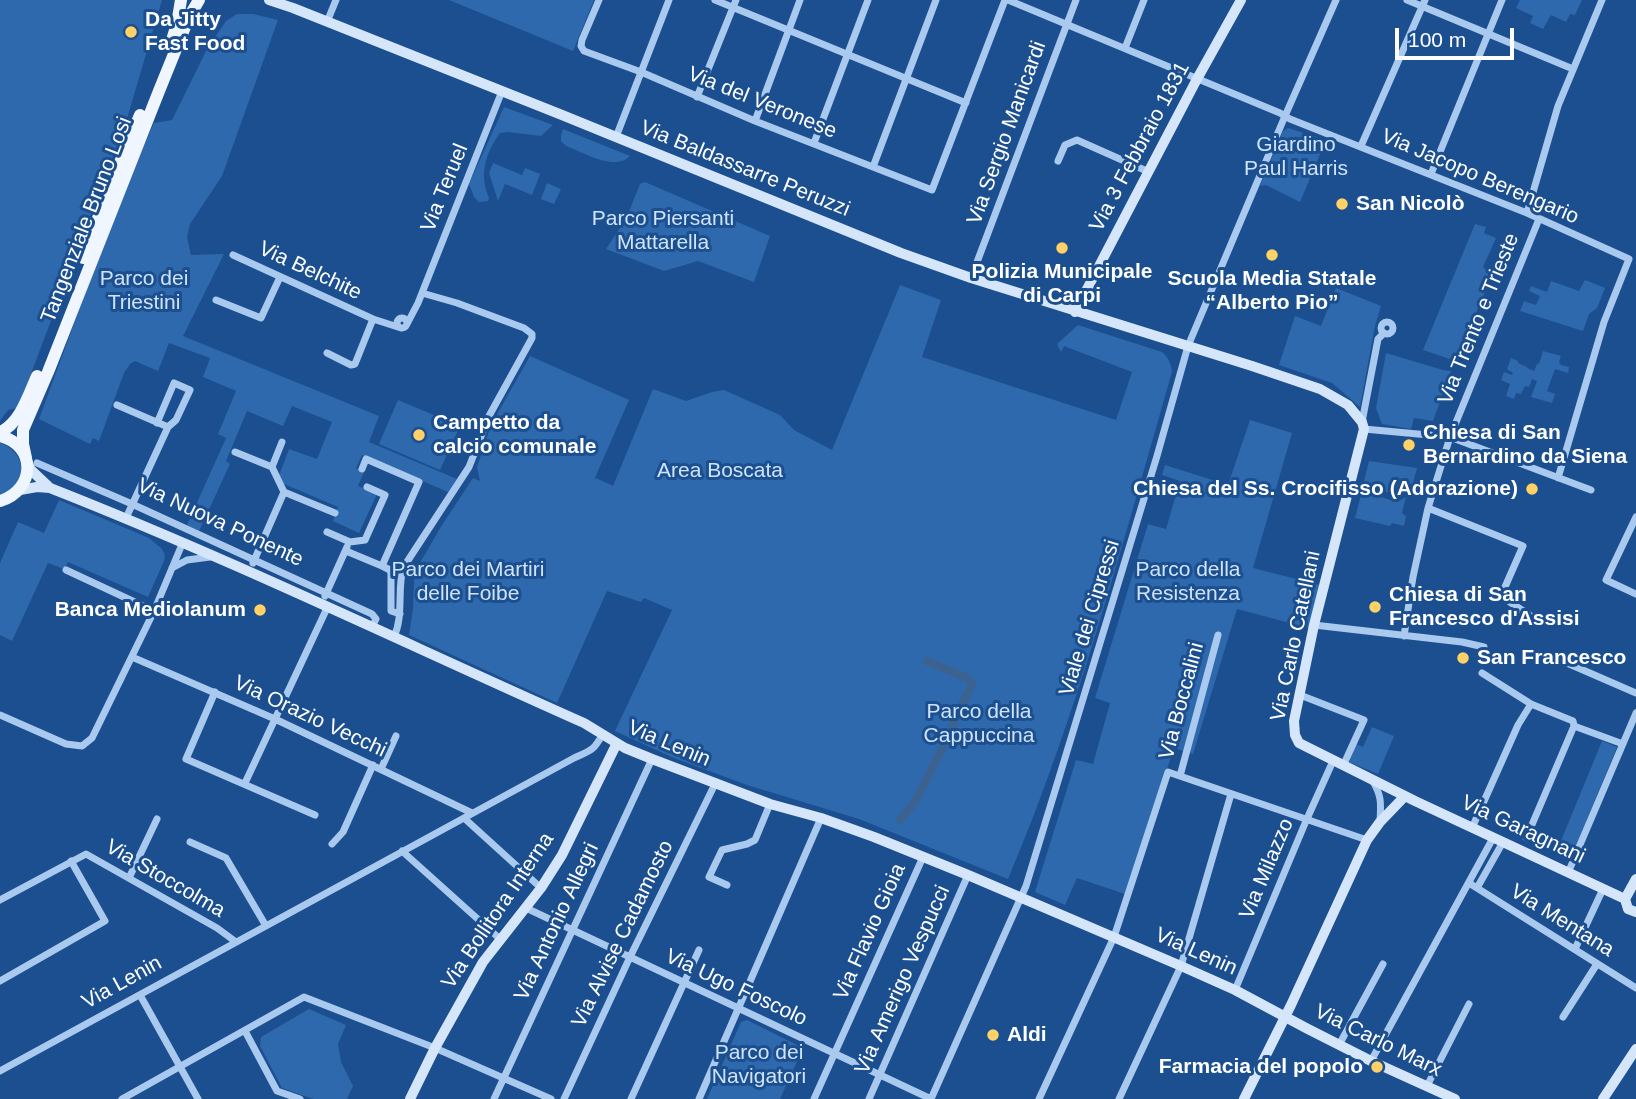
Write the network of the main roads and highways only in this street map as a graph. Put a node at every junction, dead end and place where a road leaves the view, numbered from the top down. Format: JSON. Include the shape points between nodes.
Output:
{"nodes":[{"id":1,"x":181,"y":0,"type":"edge"},
{"id":2,"x":199,"y":0,"type":"edge"},
{"id":3,"x":0,"y":434,"type":"edge"},
{"id":4,"x":30,"y":462,"type":"junction"},
{"id":5,"x":3,"y":501,"type":"edge"}],
"edges":[{"from":1,"to":3,"type":"main road","name":"Tangenziale Bruno Losi","via":[[172,41],[113,179],[43,364],[20,413]]},
{"from":2,"to":4,"type":"main road","name":"Tangenziale Bruno Losi","via":[[23,430]]},
{"from":3,"to":4,"type":"main road","name":"Tangenziale Bruno Losi","via":[[16,443]]},
{"from":4,"to":5,"type":"main road","name":"Tangenziale Bruno Losi","via":[[20,490]]}]}
